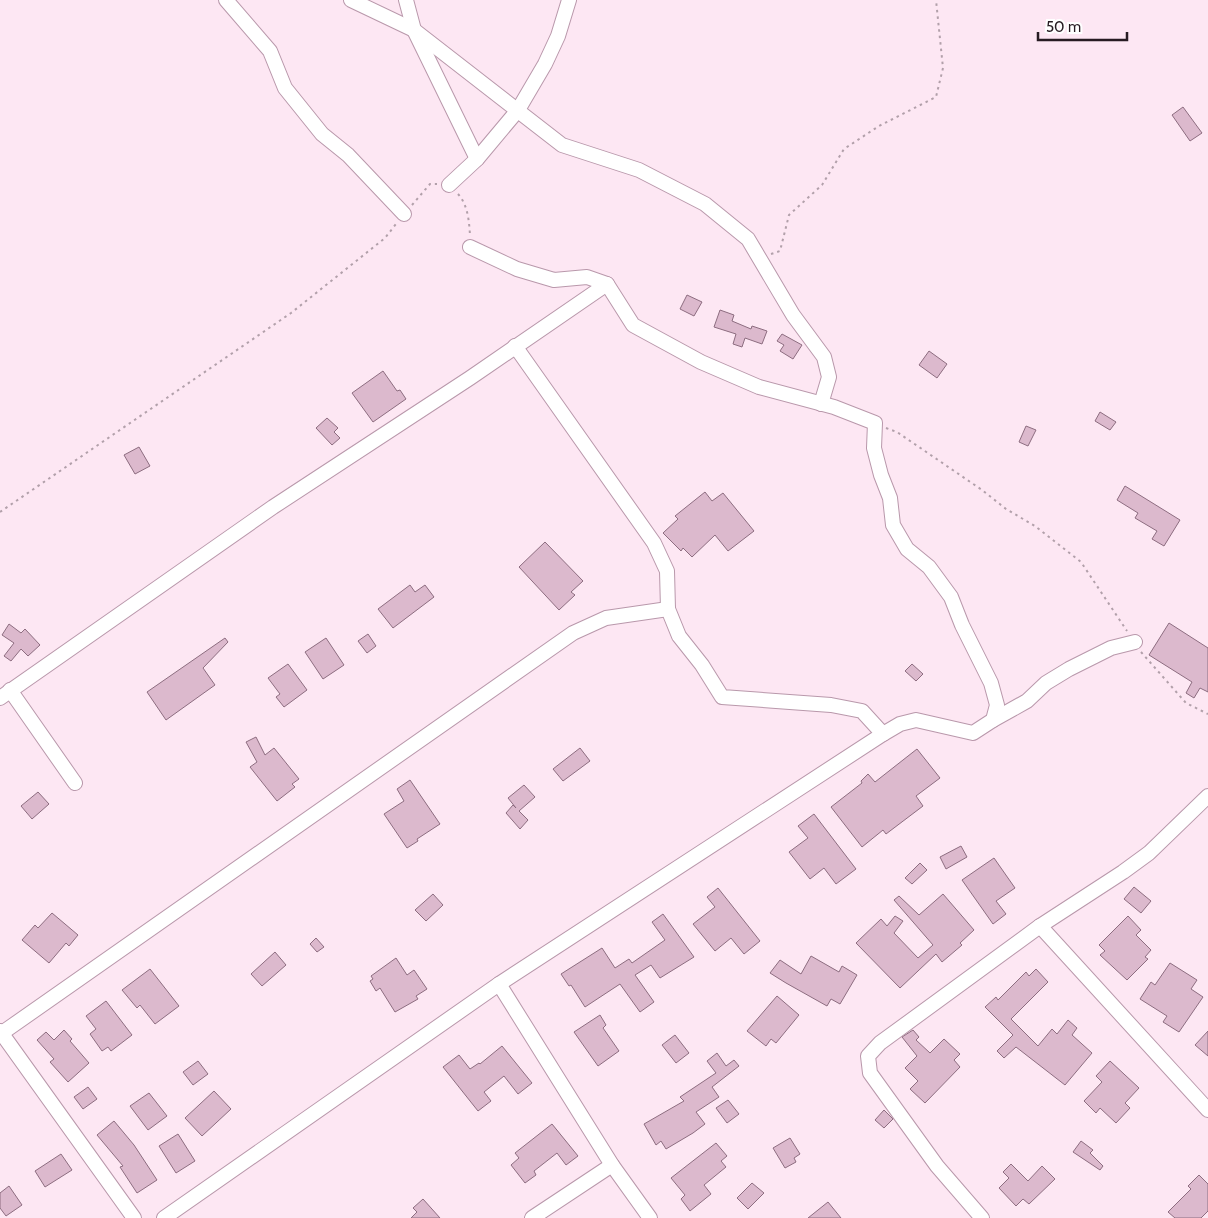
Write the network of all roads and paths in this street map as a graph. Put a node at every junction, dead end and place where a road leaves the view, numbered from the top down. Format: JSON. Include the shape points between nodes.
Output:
{"nodes":[{"id":1,"x":351,"y":0,"type":"edge"},
{"id":2,"x":406,"y":0,"type":"edge"},
{"id":3,"x":569,"y":0,"type":"edge"},
{"id":4,"x":936,"y":0,"type":"edge"},
{"id":5,"x":229,"y":1,"type":"edge"},
{"id":6,"x":414,"y":30,"type":"junction"},
{"id":7,"x":518,"y":110,"type":"junction"},
{"id":8,"x":477,"y":159,"type":"junction"},
{"id":9,"x":449,"y":185,"type":"junction"},
{"id":10,"x":404,"y":214,"type":"junction"},
{"id":11,"x":470,"y":247,"type":"joint"},
{"id":12,"x":760,"y":259,"type":"junction"},
{"id":13,"x":607,"y":284,"type":"junction"},
{"id":14,"x":515,"y":346,"type":"junction"},
{"id":15,"x":822,"y":404,"type":"junction"},
{"id":16,"x":875,"y":423,"type":"junction"},
{"id":17,"x":0,"y":512,"type":"edge"},
{"id":18,"x":668,"y":609,"type":"junction"},
{"id":19,"x":1135,"y":642,"type":"junction"},
{"id":20,"x":5,"y":694,"type":"edge"},
{"id":21,"x":1208,"y":714,"type":"edge"},
{"id":22,"x":993,"y":720,"type":"junction"},
{"id":23,"x":883,"y":734,"type":"junction"},
{"id":24,"x":75,"y":783,"type":"dead end"},
{"id":25,"x":1208,"y":796,"type":"edge"},
{"id":26,"x":1040,"y":926,"type":"junction"},
{"id":27,"x":499,"y":984,"type":"junction"},
{"id":28,"x":1,"y":1032,"type":"edge"},
{"id":29,"x":1208,"y":1110,"type":"edge"},
{"id":30,"x":612,"y":1164,"type":"junction"},
{"id":31,"x":134,"y":1218,"type":"edge"},
{"id":32,"x":164,"y":1218,"type":"edge"},
{"id":33,"x":532,"y":1218,"type":"edge"},
{"id":34,"x":650,"y":1218,"type":"edge"},
{"id":35,"x":982,"y":1218,"type":"edge"}],
"edges":[{"from":1,"to":6,"type":"street"},
{"from":2,"to":6,"type":"street"},
{"from":3,"to":7,"type":"street","via":[[550,54]]},
{"from":4,"to":12,"type":"path","via":[[943,68],[936,97],[879,126],[844,149],[822,185],[789,214],[780,251]]},
{"from":5,"to":10,"type":"street","via":[[270,51],[285,88],[322,134],[348,155]]},
{"from":6,"to":7,"type":"street"},
{"from":6,"to":8,"type":"street"},
{"from":7,"to":8,"type":"street"},
{"from":7,"to":12,"type":"street","via":[[562,145],[639,170],[705,204],[748,239]]},
{"from":8,"to":9,"type":"street"},
{"from":9,"to":10,"type":"path","via":[[430,184]]},
{"from":9,"to":11,"type":"path","via":[[461,197],[469,218]]},
{"from":10,"to":17,"type":"path","via":[[384,238],[291,313]]},
{"from":11,"to":13,"type":"street","via":[[517,269],[554,280],[587,276]]},
{"from":12,"to":15,"type":"street","via":[[792,315],[824,358],[829,377]]},
{"from":13,"to":14,"type":"street"},
{"from":13,"to":15,"type":"street","via":[[633,325],[723,373],[759,387]]},
{"from":14,"to":18,"type":"street","via":[[654,543],[667,571]]},
{"from":14,"to":20,"type":"street","via":[[273,507]]},
{"from":15,"to":16,"type":"street"},
{"from":16,"to":19,"type":"path","via":[[897,432],[1006,509],[1036,526],[1081,562]]},
{"from":16,"to":22,"type":"street","via":[[874,448],[890,498],[893,525],[907,549],[929,566],[951,597],[991,683],[997,705]]},
{"from":18,"to":23,"type":"street","via":[[678,636],[722,697],[831,705],[862,711]]},
{"from":18,"to":28,"type":"street","via":[[606,618],[573,634]]},
{"from":19,"to":21,"type":"path","via":[[1186,703]]},
{"from":19,"to":22,"type":"street","via":[[1111,648],[1069,668],[1027,701]]},
{"from":20,"to":24,"type":"street"},
{"from":22,"to":23,"type":"street","via":[[973,733],[916,720],[900,724]]},
{"from":23,"to":27,"type":"street"},
{"from":25,"to":26,"type":"street","via":[[1149,853]]},
{"from":26,"to":29,"type":"street"},
{"from":26,"to":35,"type":"street","via":[[880,1043],[868,1056],[870,1073],[937,1166]]},
{"from":27,"to":30,"type":"street"},
{"from":27,"to":32,"type":"street"},
{"from":28,"to":31,"type":"street"},
{"from":30,"to":33,"type":"street"},
{"from":30,"to":34,"type":"street"}]}
